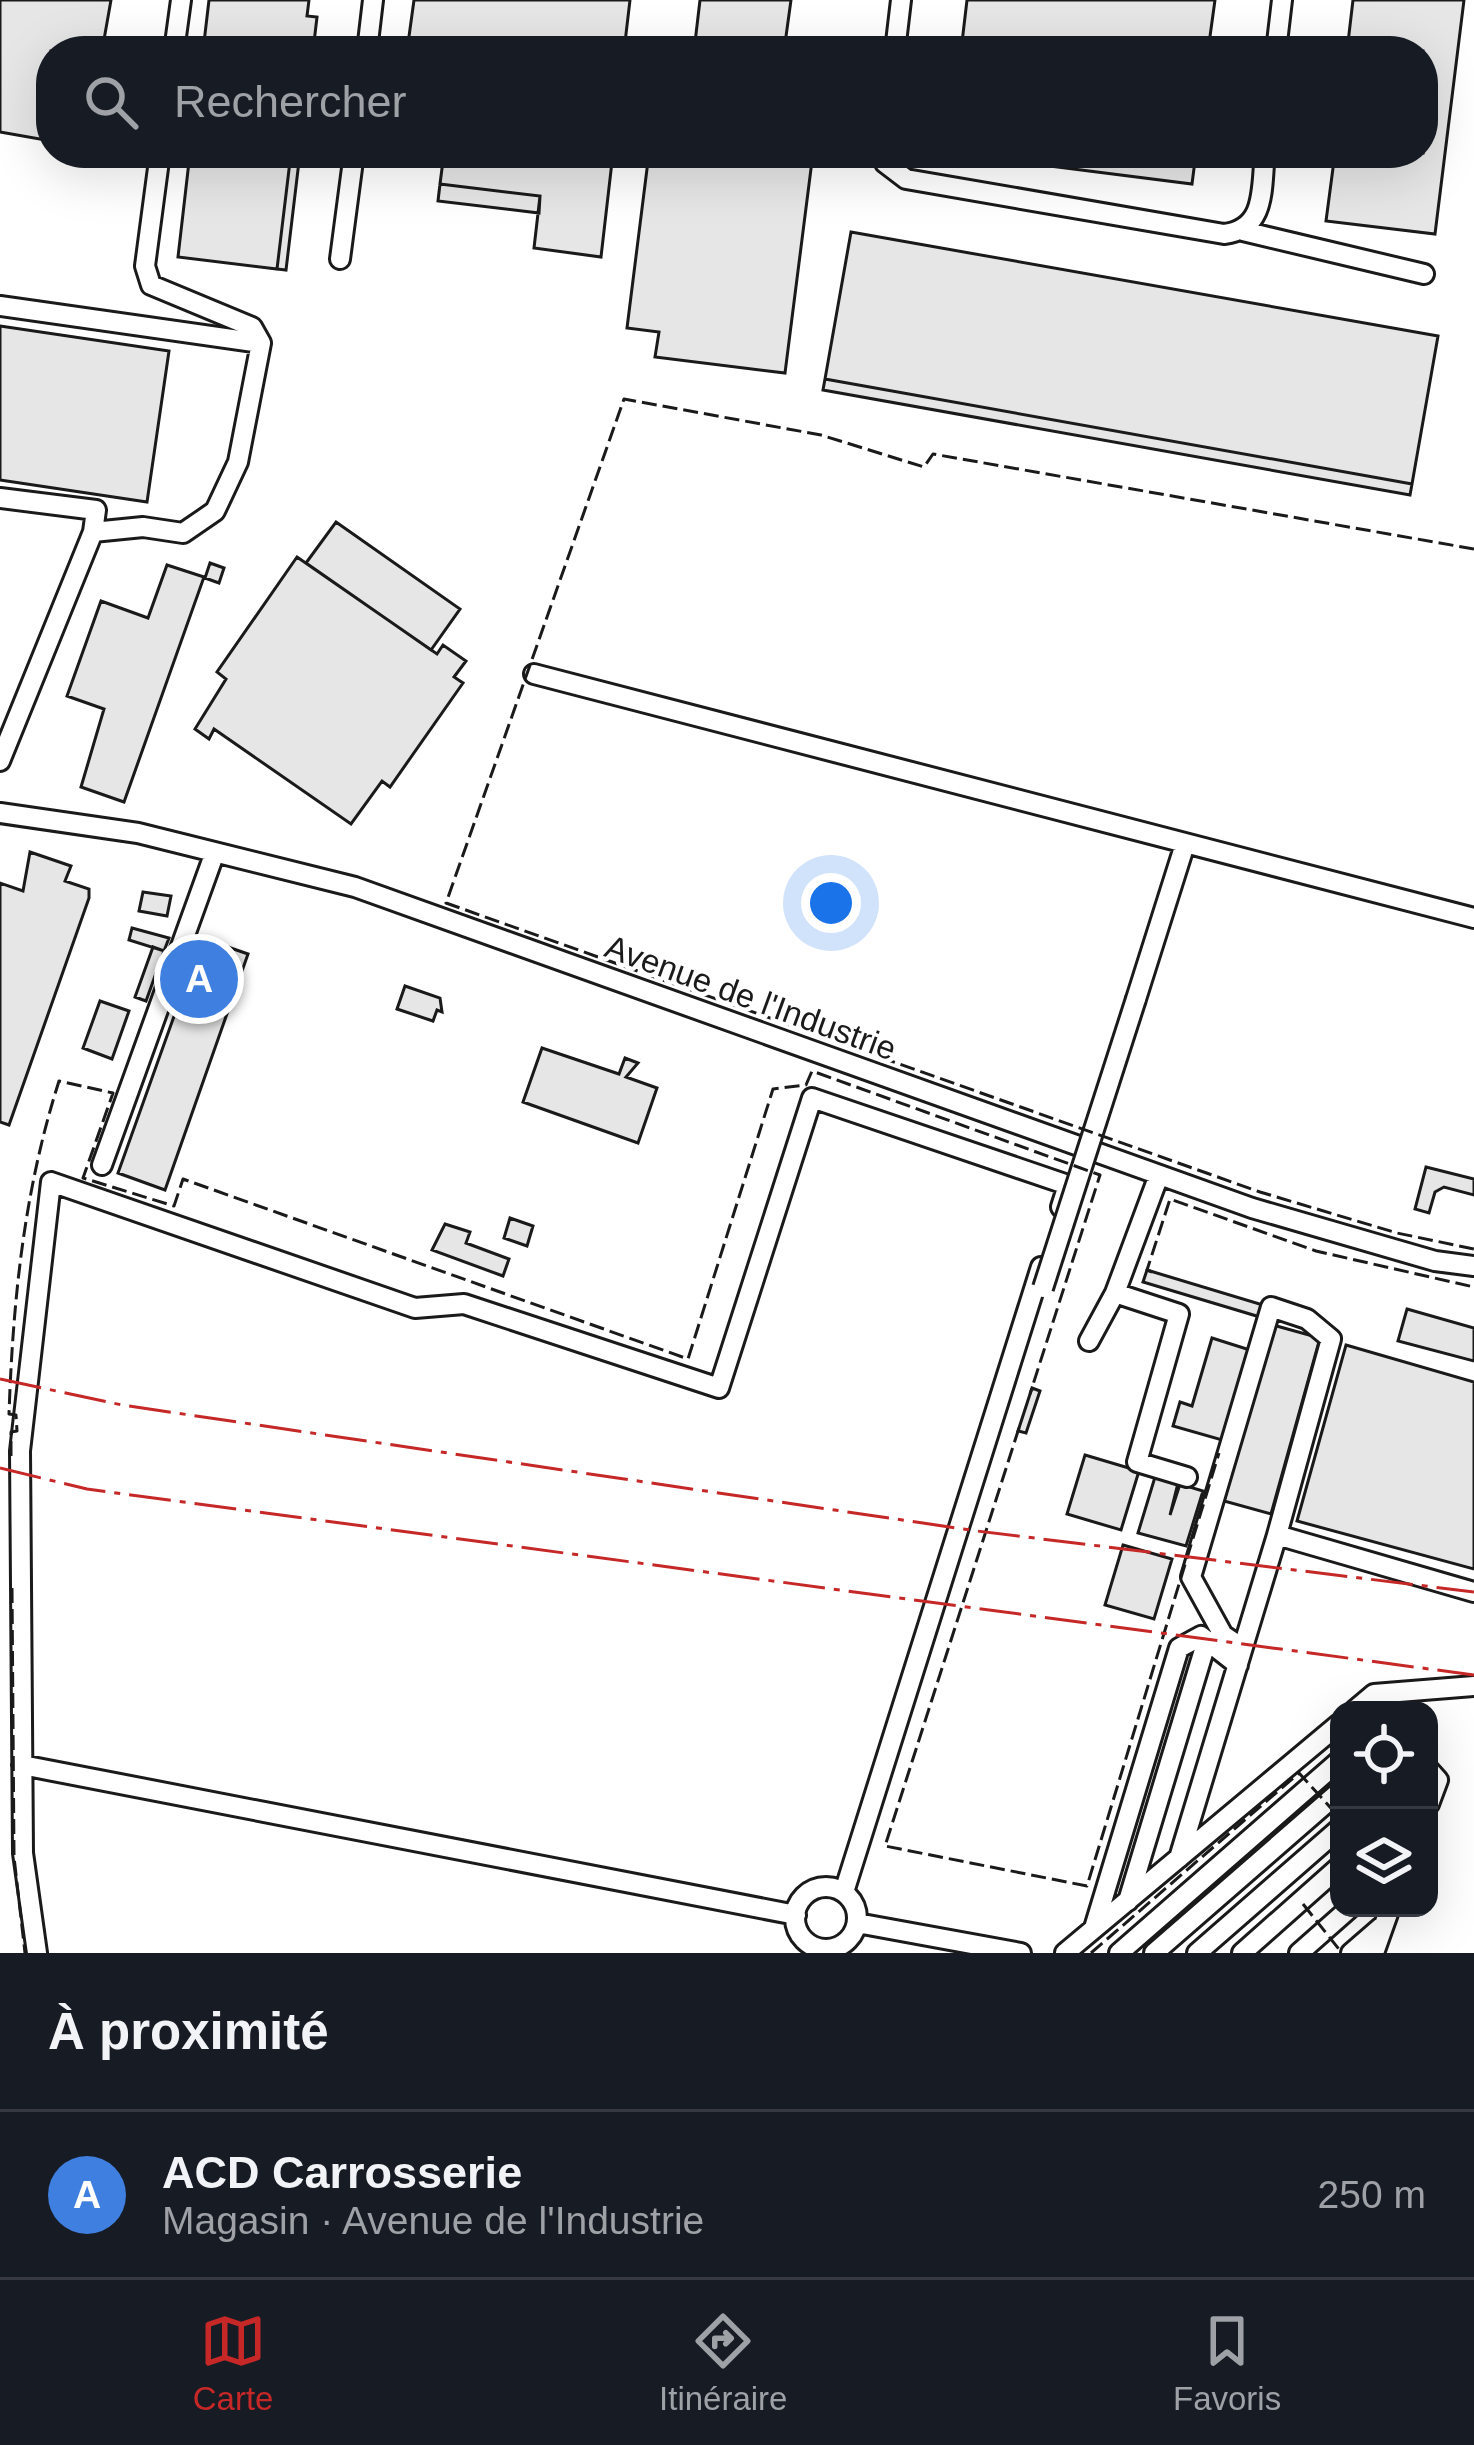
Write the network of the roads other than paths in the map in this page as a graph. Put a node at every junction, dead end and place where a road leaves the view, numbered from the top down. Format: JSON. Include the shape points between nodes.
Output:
{"nodes":[{"id":1,"x":181,"y":0,"type":"edge"},
{"id":2,"x":373,"y":0,"type":"edge"},
{"id":3,"x":901,"y":0,"type":"edge"},
{"id":4,"x":1282,"y":0,"type":"edge"},
{"id":5,"x":176,"y":36,"type":"edge"},
{"id":6,"x":369,"y":36,"type":"edge"},
{"id":7,"x":897,"y":36,"type":"edge"},
{"id":8,"x":1278,"y":36,"type":"edge"},
{"id":9,"x":158,"y":168,"type":"edge"},
{"id":10,"x":352,"y":168,"type":"edge"},
{"id":11,"x":891,"y":168,"type":"edge"},
{"id":12,"x":1263,"y":168,"type":"edge"},
{"id":13,"x":1243,"y":231,"type":"junction"},
{"id":14,"x":340,"y":260,"type":"dead end"},
{"id":15,"x":1424,"y":274,"type":"dead end"},
{"id":16,"x":0,"y":306,"type":"edge"},
{"id":17,"x":261,"y":343,"type":"junction"},
{"id":18,"x":0,"y":498,"type":"edge"},
{"id":19,"x":93,"y":532,"type":"junction"},
{"id":20,"x":534,"y":674,"type":"dead end"},
{"id":21,"x":0,"y":761,"type":"edge"},
{"id":22,"x":0,"y":813,"type":"edge"},
{"id":23,"x":1186,"y":844,"type":"junction"},
{"id":24,"x":215,"y":852,"type":"junction"},
{"id":25,"x":1474,"y":919,"type":"edge"},
{"id":26,"x":102,"y":1166,"type":"dead end"},
{"id":27,"x":1160,"y":1175,"type":"junction"},
{"id":28,"x":1474,"y":1266,"type":"edge"},
{"id":29,"x":1115,"y":1293,"type":"junction"},
{"id":30,"x":1019,"y":1338,"type":"junction"},
{"id":31,"x":1089,"y":1341,"type":"dead end"},
{"id":32,"x":1187,"y":1477,"type":"dead end"},
{"id":33,"x":1277,"y":1535,"type":"junction"},
{"id":34,"x":1474,"y":1592,"type":"edge"},
{"id":35,"x":1207,"y":1640,"type":"junction"},
{"id":36,"x":1240,"y":1657,"type":"junction"},
{"id":37,"x":1474,"y":1686,"type":"edge"},
{"id":38,"x":1370,"y":1701,"type":"edge"},
{"id":39,"x":1330,"y":1732,"type":"edge"},
{"id":40,"x":22,"y":1765,"type":"junction"},
{"id":41,"x":1330,"y":1769,"type":"edge"},
{"id":42,"x":1330,"y":1800,"type":"edge"},
{"id":43,"x":1330,"y":1837,"type":"edge"},
{"id":44,"x":1179,"y":1858,"type":"junction"},
{"id":45,"x":1330,"y":1876,"type":"edge"},
{"id":46,"x":844,"y":1892,"type":"junction"},
{"id":47,"x":1128,"y":1900,"type":"junction"},
{"id":48,"x":796,"y":1915,"type":"junction"},
{"id":49,"x":1340,"y":1917,"type":"edge"},
{"id":50,"x":1386,"y":1917,"type":"edge"},
{"id":51,"x":1387,"y":1917,"type":"edge"},
{"id":52,"x":857,"y":1923,"type":"junction"},
{"id":53,"x":1094,"y":1928,"type":"junction"},
{"id":54,"x":804,"y":1946,"type":"edge"},
{"id":55,"x":37,"y":1953,"type":"edge"},
{"id":56,"x":1021,"y":1953,"type":"edge"},
{"id":57,"x":1065,"y":1953,"type":"edge"},
{"id":58,"x":1119,"y":1953,"type":"edge"},
{"id":59,"x":1154,"y":1953,"type":"edge"},
{"id":60,"x":1197,"y":1953,"type":"edge"},
{"id":61,"x":1242,"y":1953,"type":"edge"},
{"id":62,"x":1299,"y":1953,"type":"edge"},
{"id":63,"x":1351,"y":1953,"type":"edge"},
{"id":64,"x":1374,"y":1953,"type":"edge"}],
"edges":[{"from":1,"to":5,"type":"street"},
{"from":2,"to":6,"type":"street"},
{"from":3,"to":7,"type":"street"},
{"from":4,"to":8,"type":"street"},
{"from":9,"to":17,"type":"street","via":[[145,266],[152,285],[252,327]]},
{"from":10,"to":14,"type":"street"},
{"from":11,"to":13,"type":"street","via":[[906,179]]},
{"from":12,"to":13,"type":"street","via":[[1258,213]]},
{"from":13,"to":15,"type":"street"},
{"from":16,"to":17,"type":"street"},
{"from":17,"to":19,"type":"street","via":[[238,463],[215,511],[183,532]]},
{"from":18,"to":19,"type":"street","via":[[96,510]]},
{"from":19,"to":21,"type":"street"},
{"from":20,"to":23,"type":"street"},
{"from":22,"to":24,"type":"street","name":"Avenue de l'Industrie"},
{"from":23,"to":25,"type":"street"},
{"from":23,"to":30,"type":"street","bridge":true,"via":[[1027,1336]]},
{"from":24,"to":26,"type":"street"},
{"from":24,"to":27,"type":"street","name":"Avenue de l'Industrie","via":[[355,887]]},
{"from":27,"to":28,"type":"street","name":"Avenue de l'Industrie","via":[[1366,1241]]},
{"from":27,"to":29,"type":"street"},
{"from":29,"to":31,"type":"street"},
{"from":29,"to":32,"type":"street","via":[[1179,1314],[1137,1462]]},
{"from":30,"to":40,"type":"street","via":[[1067,1185],[812,1098],[718,1388],[464,1304],[416,1308],[51,1182],[20,1451]]},
{"from":30,"to":46,"type":"street"},
{"from":33,"to":34,"type":"street"},
{"from":33,"to":36,"type":"street"},
{"from":33,"to":36,"type":"street","via":[[1331,1339],[1307,1319],[1271,1307],[1191,1577]]},
{"from":35,"to":36,"type":"street"},
{"from":35,"to":47,"type":"street"},
{"from":35,"to":53,"type":"street","via":[[1179,1648]]},
{"from":36,"to":44,"type":"street"},
{"from":37,"to":38,"type":"street","via":[[1374,1694]]},
{"from":39,"to":44,"type":"street"},
{"from":40,"to":48,"type":"street"},
{"from":40,"to":55,"type":"street","via":[[23,1853]]},
{"from":41,"to":58,"type":"street"},
{"from":42,"to":59,"type":"street"},
{"from":43,"to":60,"type":"street"},
{"from":44,"to":47,"type":"street"},
{"from":45,"to":61,"type":"street"},
{"from":46,"to":48,"type":"street","via":[[810,1892]]},
{"from":46,"to":52,"type":"street"},
{"from":47,"to":53,"type":"street"},
{"from":48,"to":54,"type":"street"},
{"from":49,"to":62,"type":"street"},
{"from":50,"to":63,"type":"street"},
{"from":51,"to":64,"type":"street"},
{"from":52,"to":54,"type":"street","via":[[835,1949]]},
{"from":52,"to":56,"type":"street"},
{"from":53,"to":57,"type":"street"}]}
